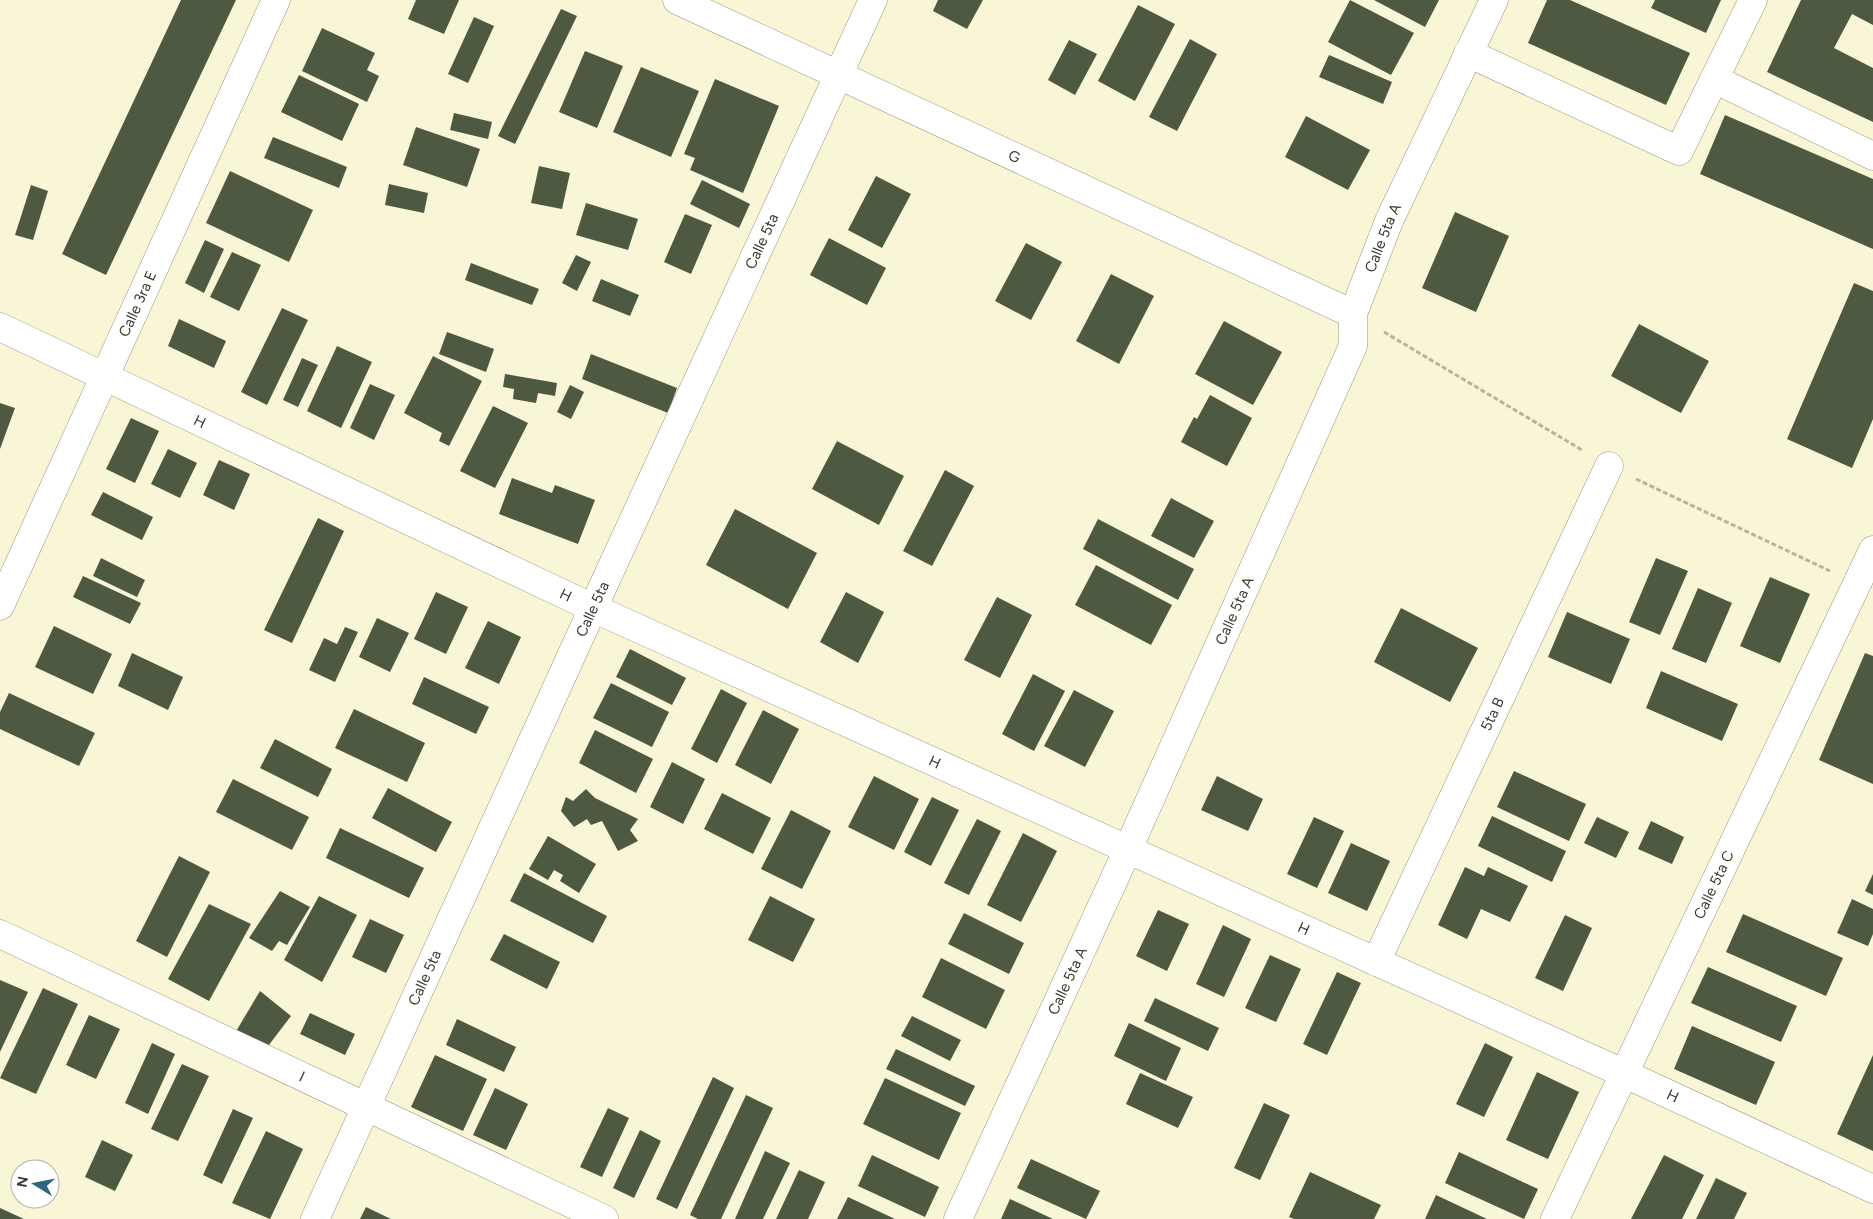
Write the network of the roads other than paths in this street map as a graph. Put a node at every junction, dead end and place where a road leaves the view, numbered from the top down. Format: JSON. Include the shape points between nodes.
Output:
{"nodes":[{"id":1,"x":276,"y":0,"type":"edge"},
{"id":2,"x":677,"y":0,"type":"edge"},
{"id":3,"x":874,"y":0,"type":"edge"},
{"id":4,"x":1494,"y":0,"type":"edge"},
{"id":5,"x":1753,"y":0,"type":"edge"},
{"id":6,"x":1468,"y":53,"type":"junction"},
{"id":7,"x":838,"y":75,"type":"junction"},
{"id":8,"x":1714,"y":79,"type":"junction"},
{"id":9,"x":1873,"y":156,"type":"edge"},
{"id":10,"x":1353,"y":314,"type":"junction"},
{"id":11,"x":0,"y":327,"type":"edge"},
{"id":12,"x":105,"y":375,"type":"junction"},
{"id":13,"x":1609,"y":466,"type":"dead end"},
{"id":14,"x":1873,"y":550,"type":"edge"},
{"id":15,"x":0,"y":606,"type":"edge"},
{"id":16,"x":593,"y":608,"type":"junction"},
{"id":17,"x":1128,"y":849,"type":"junction"},
{"id":18,"x":0,"y":934,"type":"edge"},
{"id":19,"x":1376,"y":962,"type":"junction"},
{"id":20,"x":1623,"y":1073,"type":"junction"},
{"id":21,"x":366,"y":1106,"type":"junction"},
{"id":22,"x":1873,"y":1190,"type":"edge"},
{"id":23,"x":315,"y":1219,"type":"edge"},
{"id":24,"x":604,"y":1219,"type":"edge"},
{"id":25,"x":958,"y":1219,"type":"edge"},
{"id":26,"x":1555,"y":1219,"type":"edge"}],
"edges":[{"from":1,"to":12,"type":"street","name":"Calle 3ra E"},
{"from":2,"to":7,"type":"street","name":"G"},
{"from":3,"to":7,"type":"street","name":"Calle 5ta"},
{"from":4,"to":6,"type":"street","name":"Calle 5ta A"},
{"from":5,"to":8,"type":"street"},
{"from":6,"to":8,"type":"street","via":[[1679,151]]},
{"from":6,"to":10,"type":"street","name":"Calle 5ta A","via":[[1389,221]]},
{"from":7,"to":10,"type":"street","name":"G"},
{"from":7,"to":16,"type":"street","name":"Calle 5ta"},
{"from":8,"to":9,"type":"street"},
{"from":10,"to":17,"type":"street","name":"Calle 5ta A","via":[[1353,346]]},
{"from":11,"to":12,"type":"street","name":"H"},
{"from":12,"to":15,"type":"street","name":"Calle 3ra E"},
{"from":12,"to":16,"type":"street","name":"H"},
{"from":13,"to":19,"type":"street","name":"5ta B"},
{"from":14,"to":20,"type":"street","name":"Calle 5ta C"},
{"from":16,"to":17,"type":"street","name":"H"},
{"from":16,"to":21,"type":"street","name":"Calle 5ta"},
{"from":17,"to":19,"type":"street","name":"H"},
{"from":17,"to":25,"type":"street","name":"Calle 5ta A"},
{"from":18,"to":21,"type":"street","name":"I"},
{"from":19,"to":20,"type":"street","name":"H"},
{"from":20,"to":22,"type":"street","name":"H"},
{"from":20,"to":26,"type":"street","name":"Calle 5ta C"},
{"from":21,"to":23,"type":"street","name":"Calle 5ta"},
{"from":21,"to":24,"type":"street","name":"I"}]}
